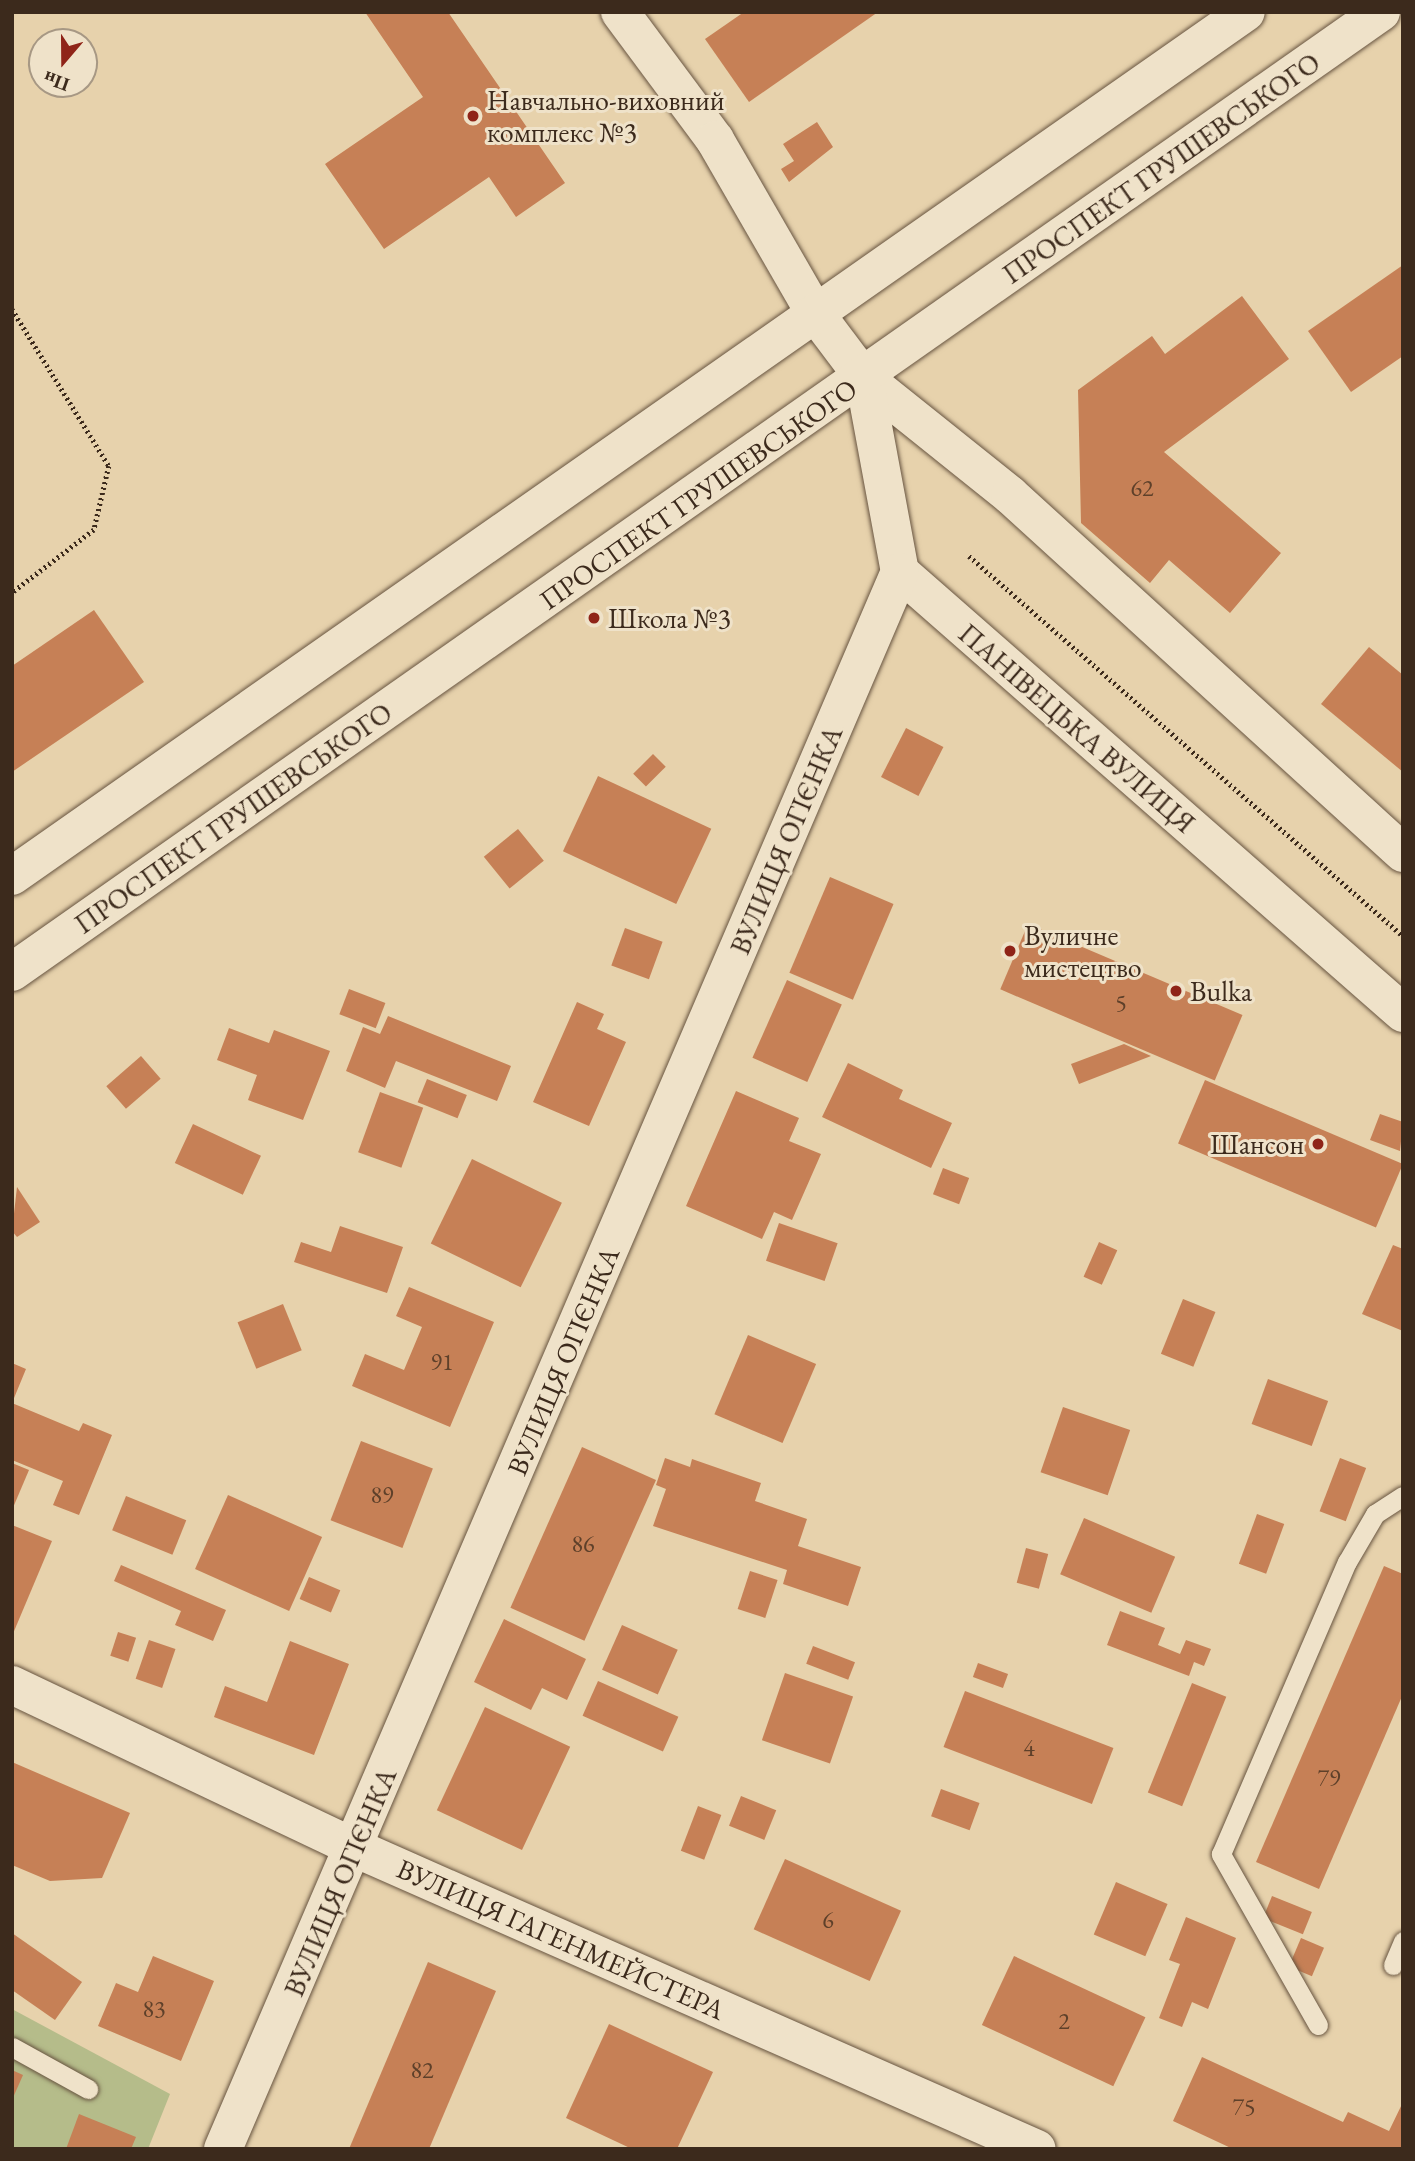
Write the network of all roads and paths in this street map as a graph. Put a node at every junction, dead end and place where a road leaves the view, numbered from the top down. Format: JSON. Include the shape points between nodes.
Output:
{"nodes":[{"id":1,"x":620,"y":12,"type":"edge"},
{"id":2,"x":1246,"y":12,"type":"edge"},
{"id":3,"x":1381,"y":12,"type":"edge"},
{"id":4,"x":12,"y":309,"type":"edge"},
{"id":5,"x":815,"y":313,"type":"junction"},
{"id":6,"x":864,"y":378,"type":"junction"},
{"id":7,"x":969,"y":556,"type":"dead end"},
{"id":8,"x":900,"y":572,"type":"junction"},
{"id":9,"x":12,"y":593,"type":"edge"},
{"id":10,"x":1403,"y":853,"type":"edge"},
{"id":11,"x":12,"y":876,"type":"edge"},
{"id":12,"x":1403,"y":936,"type":"edge"},
{"id":13,"x":12,"y":972,"type":"edge"},
{"id":14,"x":1403,"y":1013,"type":"edge"},
{"id":15,"x":1403,"y":1496,"type":"edge"},
{"id":16,"x":12,"y":1685,"type":"edge"},
{"id":17,"x":355,"y":1848,"type":"junction"},
{"id":18,"x":1403,"y":1941,"type":"edge"},
{"id":19,"x":1393,"y":1965,"type":"dead end"},
{"id":20,"x":1318,"y":2025,"type":"dead end"},
{"id":21,"x":12,"y":2047,"type":"edge"},
{"id":22,"x":88,"y":2089,"type":"dead end"},
{"id":23,"x":223,"y":2149,"type":"edge"},
{"id":24,"x":1037,"y":2149,"type":"edge"}],
"edges":[{"from":1,"to":5,"type":"street","via":[[715,140]]},
{"from":2,"to":5,"type":"street"},
{"from":3,"to":6,"type":"street","name":"ПРОСПЕКТ ГРУШЕВСЬКОГО"},
{"from":4,"to":9,"type":"path","via":[[108,466],[94,530]]},
{"from":5,"to":6,"type":"street"},
{"from":5,"to":11,"type":"street"},
{"from":6,"to":8,"type":"street"},
{"from":6,"to":10,"type":"street","via":[[1010,495]]},
{"from":6,"to":13,"type":"street","name":"ПРОСПЕКТ ГРУШЕВСЬКОГО"},
{"from":7,"to":12,"type":"path"},
{"from":8,"to":14,"type":"street","name":"ПАНІВЕЦЬКА ВУЛИЦЯ"},
{"from":8,"to":17,"type":"street","name":"ВУЛИЦЯ ОГІЄНКА"},
{"from":15,"to":20,"type":"lane","via":[[1375,1514],[1348,1562],[1221,1854]]},
{"from":16,"to":17,"type":"street","name":"ВУЛИЦЯ ГАГЕНМЕЙСТЕРА"},
{"from":17,"to":23,"type":"street","name":"ВУЛИЦЯ ОГІЄНКА"},
{"from":17,"to":24,"type":"street","name":"ВУЛИЦЯ ГАГЕНМЕЙСТЕРА"},
{"from":18,"to":19,"type":"lane"},
{"from":21,"to":22,"type":"lane"}]}
